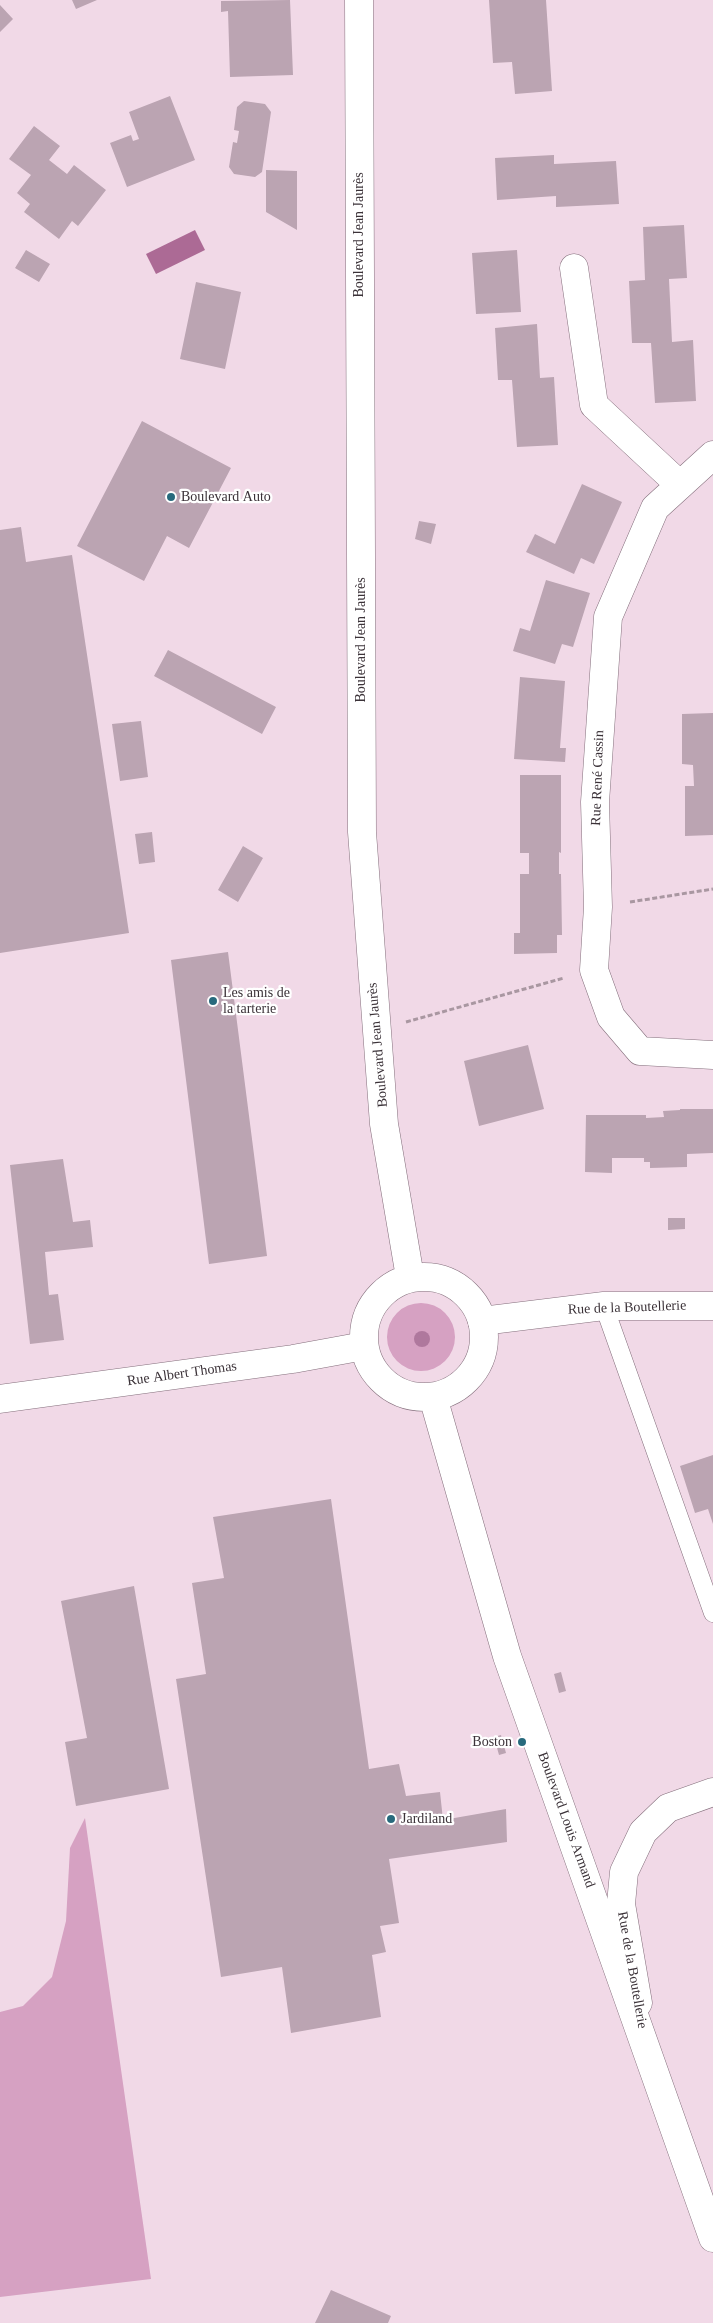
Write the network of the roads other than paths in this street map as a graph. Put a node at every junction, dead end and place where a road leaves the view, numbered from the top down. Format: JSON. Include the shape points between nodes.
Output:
{"nodes":[{"id":1,"x":359,"y":0,"type":"edge"},
{"id":2,"x":574,"y":268,"type":"dead end"},
{"id":3,"x":713,"y":455,"type":"edge"},
{"id":4,"x":680,"y":485,"type":"junction"},
{"id":5,"x":713,"y":1055,"type":"edge"},
{"id":6,"x":410,"y":1277,"type":"junction"},
{"id":7,"x":604,"y":1306,"type":"junction"},
{"id":8,"x":713,"y":1306,"type":"edge"},
{"id":9,"x":482,"y":1321,"type":"junction"},
{"id":10,"x":364,"y":1346,"type":"junction"},
{"id":11,"x":433,"y":1397,"type":"junction"},
{"id":12,"x":0,"y":1399,"type":"edge"},
{"id":13,"x":713,"y":1613,"type":"edge"},
{"id":14,"x":711,"y":1792,"type":"edge"},
{"id":15,"x":645,"y":2044,"type":"junction"},
{"id":16,"x":713,"y":2238,"type":"edge"}],
"edges":[{"from":1,"to":6,"type":"main road","name":"Boulevard Jean Jaurès","via":[[362,832],[384,1124]]},
{"from":2,"to":4,"type":"main road","via":[[594,405]]},
{"from":3,"to":4,"type":"main road","name":"Rue René Cassin"},
{"from":4,"to":5,"type":"main road","name":"Rue René Cassin","via":[[655,508],[608,617],[595,802],[598,907],[594,970],[611,1017],[640,1051]]},
{"from":6,"to":9,"type":"main road","via":[[438,1278],[462,1290],[475,1304]]},
{"from":6,"to":10,"type":"main road","via":[[393,1284],[369,1310]]},
{"from":7,"to":8,"type":"main road","name":"Rue de la Boutellerie"},
{"from":7,"to":9,"type":"main road","name":"Rue de la Boutellerie"},
{"from":7,"to":13,"type":"lane"},
{"from":9,"to":11,"type":"main road","via":[[484,1341],[480,1361],[458,1386]]},
{"from":10,"to":11,"type":"main road","via":[[370,1364],[381,1380],[396,1391],[414,1397]]},
{"from":10,"to":12,"type":"main road","name":"Rue Albert Thomas","via":[[293,1360]]},
{"from":11,"to":15,"type":"main road","name":"Boulevard Louis Armand","via":[[507,1656]]},
{"from":14,"to":15,"type":"main road","name":"Rue de la Boutellerie","via":[[668,1808],[643,1832],[624,1872],[621,1904]]},
{"from":15,"to":16,"type":"main road","name":"Boulevard Louis Armand"}]}
